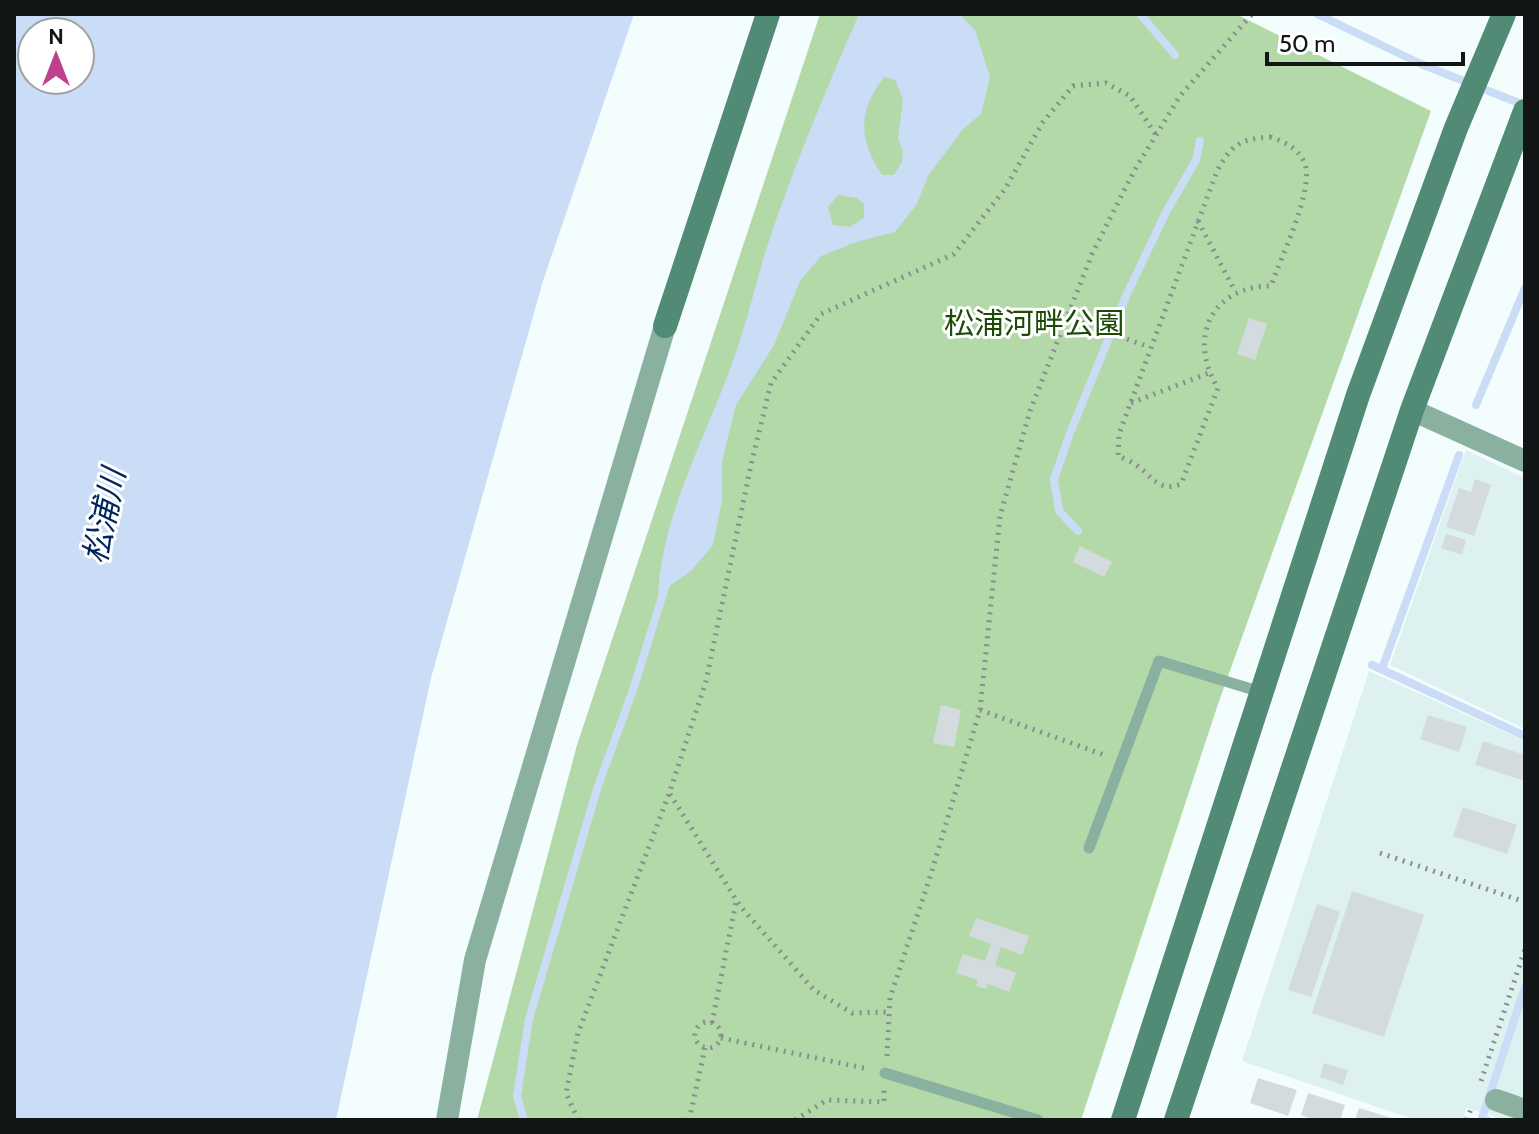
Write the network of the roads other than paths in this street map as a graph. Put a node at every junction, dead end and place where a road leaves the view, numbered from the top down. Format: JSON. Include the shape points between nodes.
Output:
{"nodes":[{"id":1,"x":768,"y":14,"type":"edge"},
{"id":2,"x":1499,"y":25,"type":"edge"},
{"id":3,"x":1525,"y":111,"type":"edge"},
{"id":4,"x":665,"y":326,"type":"joint"},
{"id":5,"x":1412,"y":410,"type":"junction"},
{"id":6,"x":1525,"y":461,"type":"edge"},
{"id":7,"x":1262,"y":692,"type":"junction"},
{"id":8,"x":1089,"y":848,"type":"dead end"},
{"id":9,"x":885,"y":1073,"type":"road end"},
{"id":10,"x":1496,"y":1100,"type":"dead end"},
{"id":11,"x":1525,"y":1110,"type":"edge"},
{"id":12,"x":1181,"y":1119,"type":"edge"},
{"id":13,"x":447,"y":1120,"type":"edge"},
{"id":14,"x":1038,"y":1120,"type":"edge"},
{"id":15,"x":1123,"y":1120,"type":"edge"}],
"edges":[{"from":1,"to":4,"type":"street"},
{"from":2,"to":7,"type":"street","via":[[1358,395]]},
{"from":3,"to":5,"type":"street"},
{"from":4,"to":13,"type":"street","via":[[475,960]]},
{"from":5,"to":6,"type":"street"},
{"from":5,"to":12,"type":"street"},
{"from":7,"to":8,"type":"lane","via":[[1159,661]]},
{"from":7,"to":15,"type":"street"},
{"from":9,"to":14,"type":"lane"},
{"from":10,"to":11,"type":"street"}]}
